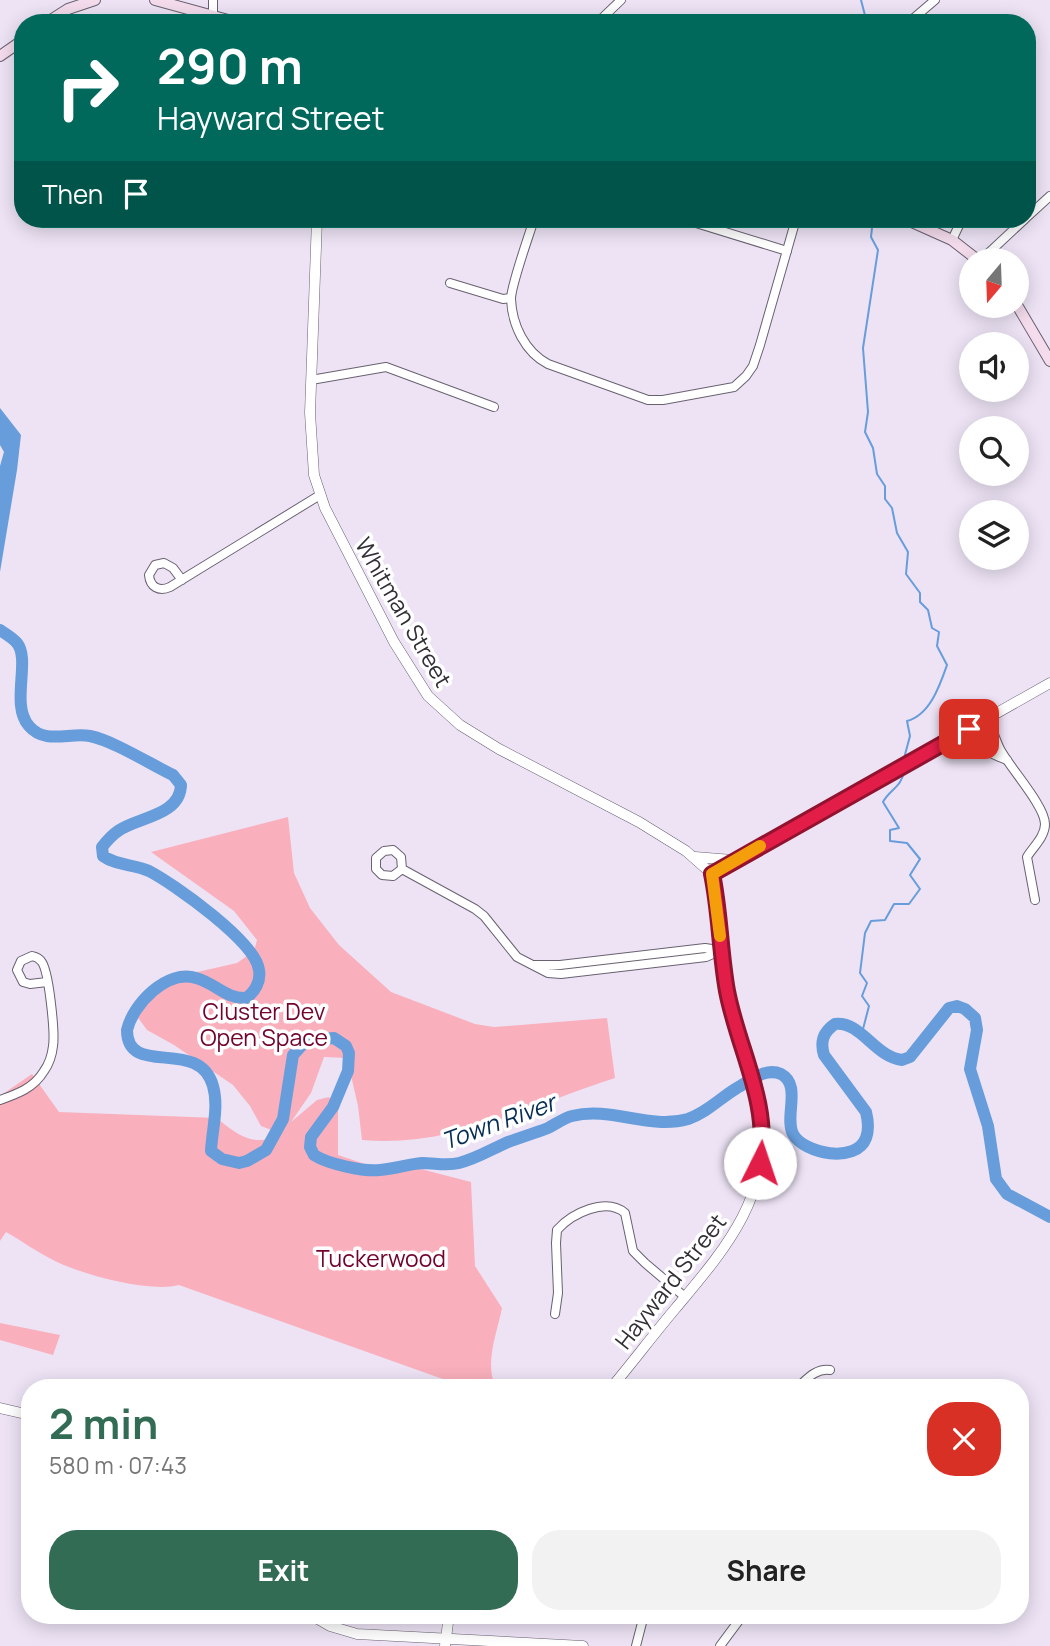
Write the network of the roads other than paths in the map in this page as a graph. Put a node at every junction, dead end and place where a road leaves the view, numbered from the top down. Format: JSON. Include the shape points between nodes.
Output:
{"nodes":[{"id":1,"x":95,"y":0,"type":"edge"},
{"id":2,"x":155,"y":0,"type":"edge"},
{"id":3,"x":621,"y":0,"type":"edge"},
{"id":4,"x":935,"y":0,"type":"edge"},
{"id":5,"x":60,"y":14,"type":"edge"},
{"id":6,"x":209,"y":14,"type":"edge"},
{"id":7,"x":606,"y":14,"type":"edge"},
{"id":8,"x":919,"y":14,"type":"edge"},
{"id":9,"x":1050,"y":196,"type":"edge"},
{"id":10,"x":1036,"y":209,"type":"edge"},
{"id":11,"x":317,"y":228,"type":"edge"},
{"id":12,"x":531,"y":228,"type":"edge"},
{"id":13,"x":712,"y":228,"type":"edge"},
{"id":14,"x":793,"y":228,"type":"edge"},
{"id":15,"x":925,"y":228,"type":"edge"},
{"id":16,"x":958,"y":228,"type":"edge"},
{"id":17,"x":1015,"y":228,"type":"edge"},
{"id":18,"x":952,"y":240,"type":"junction"},
{"id":19,"x":962,"y":248,"type":"edge"},
{"id":20,"x":993,"y":248,"type":"edge"},
{"id":21,"x":787,"y":251,"type":"junction"},
{"id":22,"x":450,"y":283,"type":"dead end"},
{"id":23,"x":511,"y":298,"type":"junction"},
{"id":24,"x":1025,"y":318,"type":"edge"},
{"id":25,"x":1050,"y":361,"type":"edge"},
{"id":26,"x":311,"y":380,"type":"junction"},
{"id":27,"x":494,"y":407,"type":"dead end"},
{"id":28,"x":320,"y":495,"type":"junction"},
{"id":29,"x":182,"y":580,"type":"dead end"},
{"id":30,"x":1050,"y":683,"type":"edge"},
{"id":31,"x":988,"y":718,"type":"junction"},
{"id":32,"x":969,"y":729,"type":"junction"},
{"id":33,"x":1007,"y":760,"type":"junction"},
{"id":34,"x":694,"y":857,"type":"junction"},
{"id":35,"x":733,"y":860,"type":"junction"},
{"id":36,"x":402,"y":869,"type":"dead end"},
{"id":37,"x":712,"y":874,"type":"junction"},
{"id":38,"x":1035,"y":900,"type":"dead end"},
{"id":39,"x":722,"y":950,"type":"junction"},
{"id":40,"x":47,"y":982,"type":"dead end"},
{"id":41,"x":0,"y":1100,"type":"edge"},
{"id":42,"x":685,"y":1297,"type":"junction"},
{"id":43,"x":555,"y":1314,"type":"dead end"},
{"id":44,"x":830,"y":1370,"type":"dead end"},
{"id":45,"x":618,"y":1379,"type":"edge"},
{"id":46,"x":808,"y":1379,"type":"edge"},
{"id":47,"x":0,"y":1408,"type":"edge"},
{"id":48,"x":21,"y":1413,"type":"edge"},
{"id":49,"x":327,"y":1624,"type":"edge"},
{"id":50,"x":448,"y":1624,"type":"edge"},
{"id":51,"x":642,"y":1624,"type":"edge"},
{"id":52,"x":736,"y":1624,"type":"edge"},
{"id":53,"x":446,"y":1642,"type":"edge"},
{"id":54,"x":542,"y":1645,"type":"edge"},
{"id":55,"x":583,"y":1646,"type":"edge"},
{"id":56,"x":636,"y":1646,"type":"edge"},
{"id":57,"x":720,"y":1646,"type":"edge"}],
"edges":[{"from":1,"to":5,"type":"main road"},
{"from":2,"to":6,"type":"main road"},
{"from":3,"to":7,"type":"street"},
{"from":4,"to":8,"type":"street"},
{"from":9,"to":10,"type":"street"},
{"from":11,"to":26,"type":"street","name":"Whitman Street"},
{"from":12,"to":23,"type":"street"},
{"from":13,"to":21,"type":"street"},
{"from":14,"to":21,"type":"street"},
{"from":15,"to":18,"type":"main road"},
{"from":16,"to":18,"type":"street"},
{"from":17,"to":20,"type":"street"},
{"from":18,"to":19,"type":"main road"},
{"from":21,"to":23,"type":"street","via":[[760,345],[746,376],[734,387],[663,400],[639,398],[536,358],[523,341]]},
{"from":22,"to":23,"type":"street"},
{"from":24,"to":25,"type":"main road"},
{"from":26,"to":27,"type":"street","via":[[386,367]]},
{"from":26,"to":28,"type":"street","name":"Whitman Street","via":[[311,453]]},
{"from":28,"to":29,"type":"street"},
{"from":28,"to":34,"type":"street","name":"Whitman Street","via":[[394,642],[428,696],[444,712],[479,737],[624,813]]},
{"from":30,"to":31,"type":"street"},
{"from":31,"to":32,"type":"street"},
{"from":31,"to":33,"type":"street"},
{"from":32,"to":33,"type":"street","via":[[986,752]]},
{"from":32,"to":35,"type":"street"},
{"from":33,"to":38,"type":"street","via":[[1045,823],[1043,835],[1027,858]]},
{"from":34,"to":35,"type":"street"},
{"from":34,"to":37,"type":"street","name":"Whitman Street"},
{"from":35,"to":37,"type":"street"},
{"from":36,"to":39,"type":"street","via":[[475,909],[514,954],[545,971],[557,974],[618,962],[706,957]]},
{"from":37,"to":39,"type":"street","name":"Hayward Street"},
{"from":39,"to":42,"type":"street","name":"Hayward Street","via":[[732,1015],[761,1112],[762,1142],[750,1200],[730,1241]]},
{"from":40,"to":41,"type":"street","via":[[54,1031],[50,1059],[30,1087]]},
{"from":42,"to":43,"type":"street","via":[[633,1251],[625,1213],[604,1206],[576,1216],[557,1230]]},
{"from":42,"to":45,"type":"street","name":"Hayward Street"},
{"from":44,"to":46,"type":"street","via":[[822,1368]]},
{"from":47,"to":48,"type":"street"},
{"from":49,"to":53,"type":"street","via":[[357,1634]]},
{"from":50,"to":53,"type":"street"},
{"from":51,"to":56,"type":"street"},
{"from":52,"to":57,"type":"street"},
{"from":53,"to":54,"type":"street"},
{"from":54,"to":55,"type":"street"}]}
